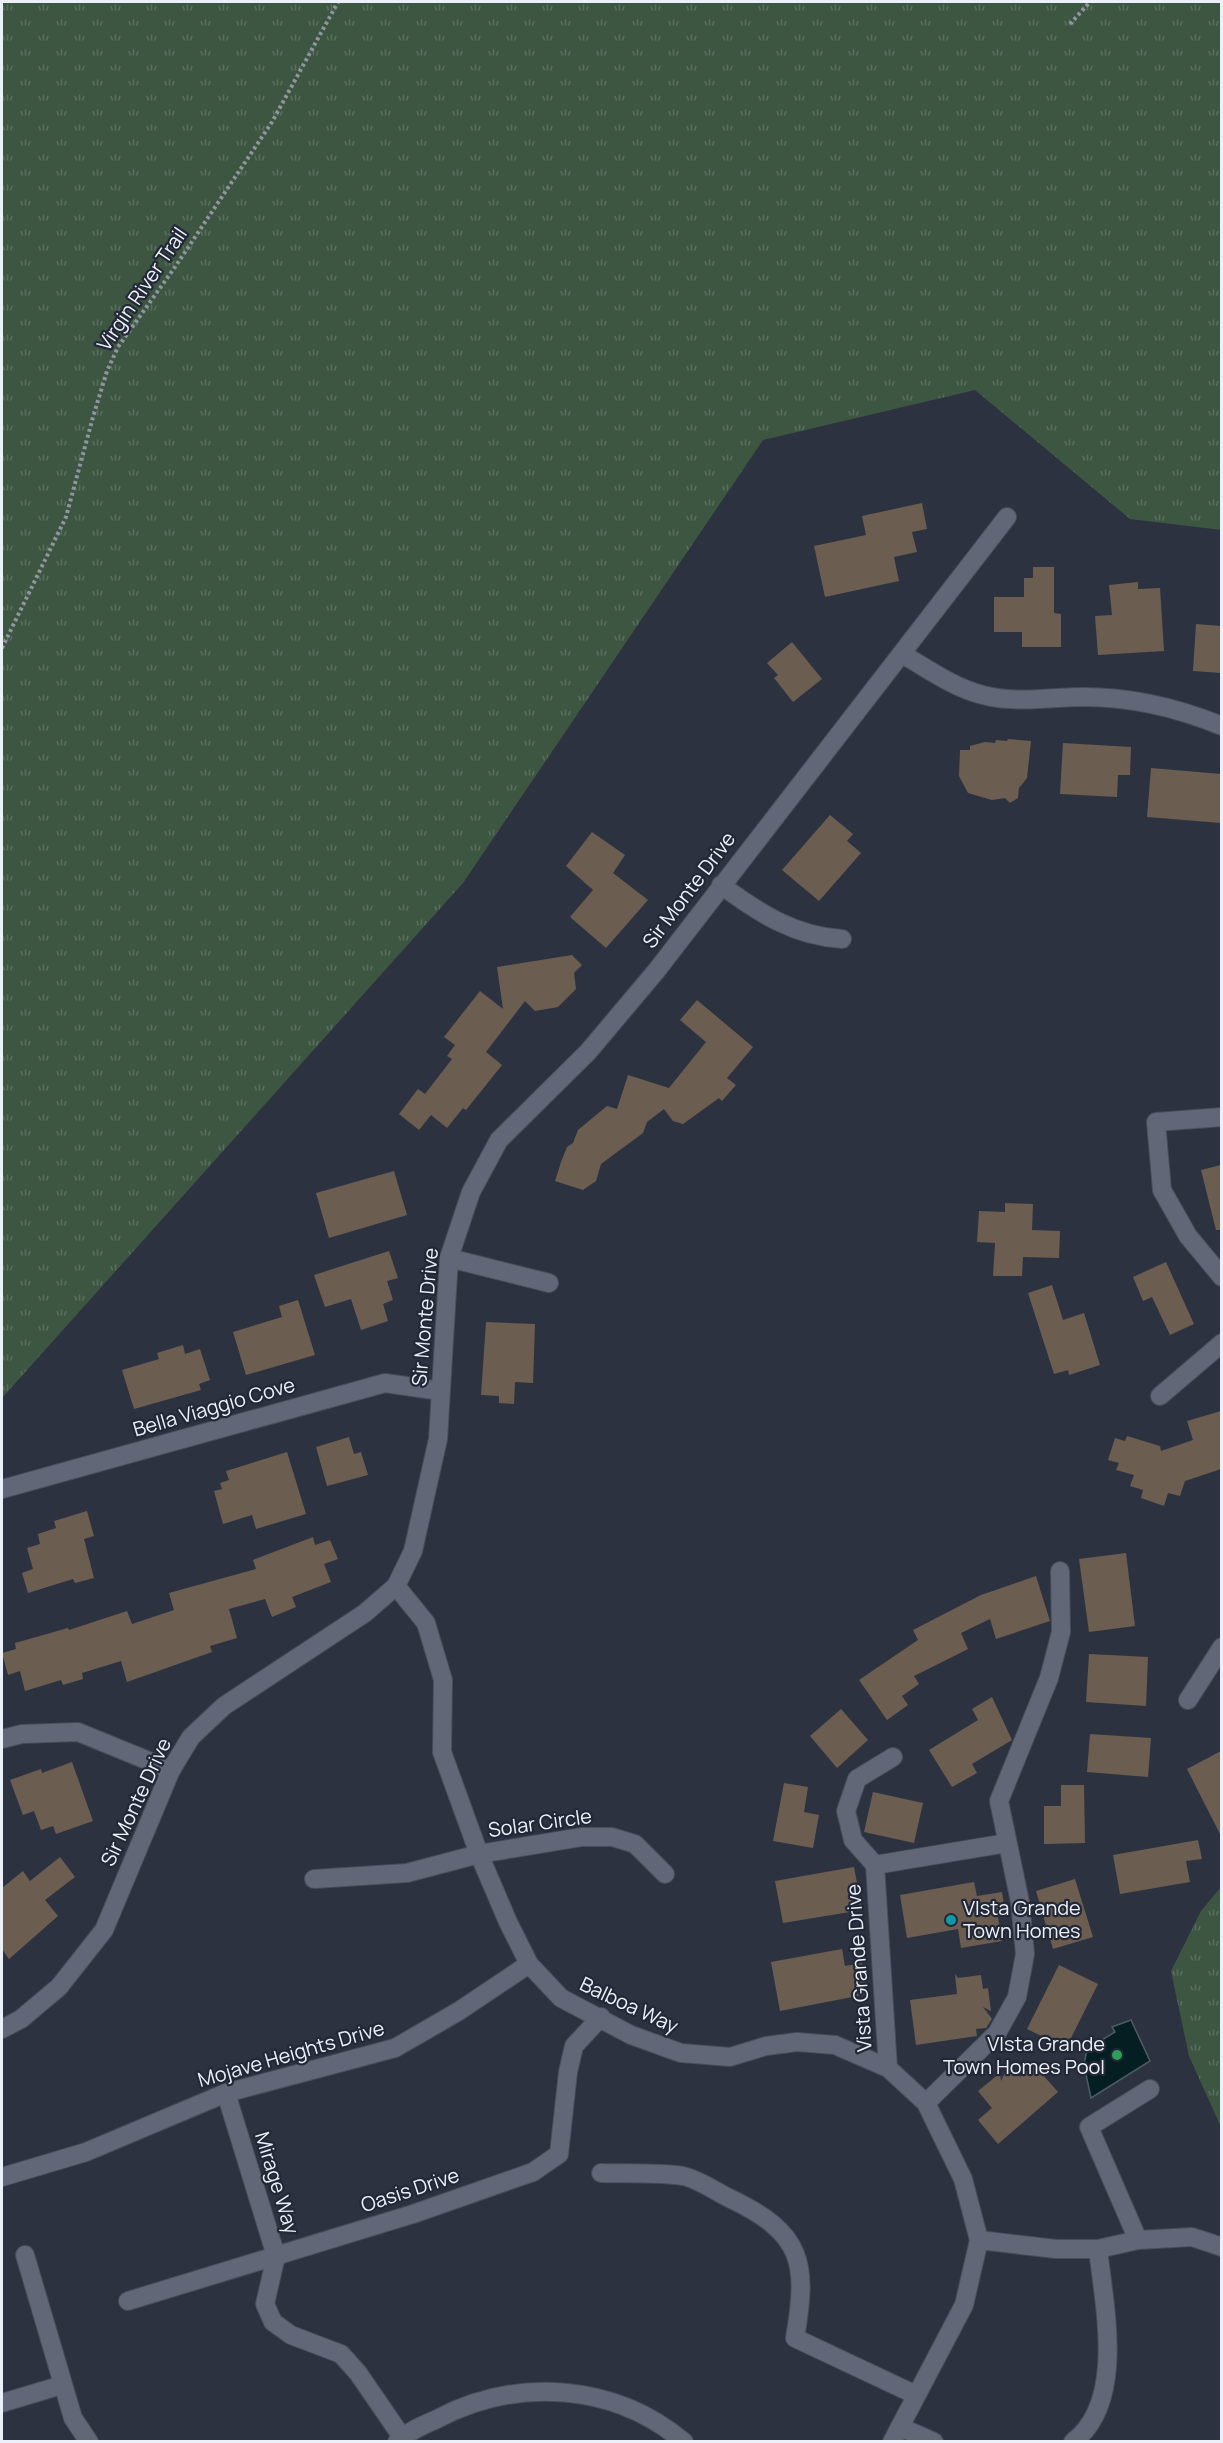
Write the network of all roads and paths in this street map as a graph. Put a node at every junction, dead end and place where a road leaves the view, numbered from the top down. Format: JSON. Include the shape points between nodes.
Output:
{"nodes":[{"id":1,"x":338,"y":2,"type":"edge"},
{"id":2,"x":1090,"y":2,"type":"edge"},
{"id":3,"x":1071,"y":24,"type":"dead end"},
{"id":4,"x":1007,"y":517,"type":"dead end"},
{"id":5,"x":2,"y":648,"type":"edge"},
{"id":6,"x":902,"y":654,"type":"junction"},
{"id":7,"x":1221,"y":726,"type":"edge"},
{"id":8,"x":721,"y":885,"type":"junction"},
{"id":9,"x":842,"y":939,"type":"dead end"},
{"id":10,"x":1221,"y":1117,"type":"edge"},
{"id":11,"x":449,"y":1257,"type":"junction"},
{"id":12,"x":1221,"y":1277,"type":"edge"},
{"id":13,"x":549,"y":1283,"type":"dead end"},
{"id":14,"x":1221,"y":1342,"type":"edge"},
{"id":15,"x":440,"y":1391,"type":"junction"},
{"id":16,"x":1160,"y":1396,"type":"dead end"},
{"id":17,"x":2,"y":1490,"type":"edge"},
{"id":18,"x":1060,"y":1571,"type":"dead end"},
{"id":19,"x":396,"y":1586,"type":"junction"},
{"id":20,"x":1221,"y":1647,"type":"edge"},
{"id":21,"x":1188,"y":1700,"type":"dead end"},
{"id":22,"x":2,"y":1739,"type":"edge"},
{"id":23,"x":893,"y":1757,"type":"dead end"},
{"id":24,"x":171,"y":1770,"type":"junction"},
{"id":25,"x":1007,"y":1843,"type":"junction"},
{"id":26,"x":479,"y":1854,"type":"junction"},
{"id":27,"x":875,"y":1865,"type":"junction"},
{"id":28,"x":665,"y":1874,"type":"dead end"},
{"id":29,"x":314,"y":1880,"type":"dead end"},
{"id":30,"x":530,"y":1964,"type":"junction"},
{"id":31,"x":601,"y":2018,"type":"junction"},
{"id":32,"x":2,"y":2029,"type":"edge"},
{"id":33,"x":888,"y":2068,"type":"junction"},
{"id":34,"x":1150,"y":2089,"type":"dead end"},
{"id":35,"x":226,"y":2093,"type":"junction"},
{"id":36,"x":926,"y":2103,"type":"junction"},
{"id":37,"x":600,"y":2173,"type":"dead end"},
{"id":38,"x":2,"y":2177,"type":"edge"},
{"id":39,"x":979,"y":2240,"type":"junction"},
{"id":40,"x":1138,"y":2240,"type":"junction"},
{"id":41,"x":1221,"y":2247,"type":"edge"},
{"id":42,"x":1098,"y":2249,"type":"junction"},
{"id":43,"x":25,"y":2255,"type":"dead end"},
{"id":44,"x":276,"y":2256,"type":"junction"},
{"id":45,"x":128,"y":2301,"type":"dead end"},
{"id":46,"x":62,"y":2385,"type":"junction"},
{"id":47,"x":916,"y":2396,"type":"junction"},
{"id":48,"x":2,"y":2403,"type":"edge"},
{"id":49,"x":896,"y":2434,"type":"edge"},
{"id":50,"x":400,"y":2439,"type":"edge"},
{"id":51,"x":89,"y":2442,"type":"edge"},
{"id":52,"x":684,"y":2442,"type":"edge"},
{"id":53,"x":934,"y":2442,"type":"edge"},
{"id":54,"x":1073,"y":2442,"type":"edge"}],
"edges":[{"from":1,"to":5,"type":"path","name":"Virgin River Trail","via":[[272,122],[118,347],[107,371],[66,517]]},
{"from":2,"to":3,"type":"path"},
{"from":4,"to":6,"type":"street","name":"Sir Monte Drive"},
{"from":6,"to":7,"type":"street","via":[[981,695],[1012,700],[1124,700],[1164,707]]},
{"from":6,"to":8,"type":"street","name":"Sir Monte Drive"},
{"from":8,"to":9,"type":"street","via":[[787,928]]},
{"from":8,"to":11,"type":"street","name":"Sir Monte Drive","via":[[588,1052],[499,1140],[471,1192]]},
{"from":10,"to":12,"type":"street","via":[[1156,1122],[1162,1190],[1188,1236]]},
{"from":11,"to":13,"type":"street"},
{"from":11,"to":15,"type":"street","name":"Sir Monte Drive"},
{"from":14,"to":16,"type":"street"},
{"from":15,"to":17,"type":"street","name":"Bella Viaggio Cove","via":[[385,1383]]},
{"from":15,"to":19,"type":"street","name":"Sir Monte Drive","via":[[438,1439],[413,1551]]},
{"from":18,"to":25,"type":"street","via":[[1061,1632],[1049,1678],[999,1801]]},
{"from":19,"to":24,"type":"street","name":"Sir Monte Drive","via":[[365,1613],[224,1706],[191,1737]]},
{"from":19,"to":26,"type":"street","name":"Balboa Way","via":[[426,1623],[443,1680],[442,1752]]},
{"from":20,"to":21,"type":"street"},
{"from":22,"to":24,"type":"street","via":[[21,1734],[78,1732]]},
{"from":23,"to":27,"type":"street","name":"Vista Grande Drive","via":[[857,1779],[846,1811],[853,1840]]},
{"from":24,"to":32,"type":"street","name":"Sir Monte Drive","via":[[104,1930],[59,1987],[21,2019]]},
{"from":25,"to":27,"type":"street","name":"Vista Grande Drive"},
{"from":25,"to":36,"type":"street","via":[[1020,1902],[1024,1954],[1017,1997],[997,2033]]},
{"from":26,"to":28,"type":"street","name":"Solar Circle","via":[[582,1837],[612,1837],[635,1844]]},
{"from":26,"to":29,"type":"street","name":"Solar Circle","via":[[407,1873]]},
{"from":26,"to":30,"type":"street","name":"Balboa Way"},
{"from":27,"to":33,"type":"street","name":"Vista Grande Drive"},
{"from":30,"to":31,"type":"street","name":"Balboa Way","via":[[561,1998]]},
{"from":30,"to":35,"type":"street","name":"Mojave Heights Drive","via":[[459,2012],[395,2048]]},
{"from":31,"to":33,"type":"street","name":"Balboa Way","via":[[631,2035],[681,2053],[730,2057],[797,2042],[835,2045]]},
{"from":31,"to":44,"type":"street","name":"Oasis Drive","via":[[574,2046],[559,2154],[532,2172]]},
{"from":33,"to":36,"type":"street","name":"Balboa Way"},
{"from":34,"to":40,"type":"street","via":[[1089,2127]]},
{"from":35,"to":38,"type":"street","name":"Mojave Heights Drive","via":[[86,2152]]},
{"from":35,"to":44,"type":"street","name":"Mirage Way"},
{"from":36,"to":39,"type":"street","name":"Balboa Way","via":[[963,2180]]},
{"from":37,"to":47,"type":"street","via":[[685,2176],[773,2222],[797,2256],[802,2295],[795,2338]]},
{"from":39,"to":42,"type":"street"},
{"from":39,"to":47,"type":"street","name":"Balboa Way","via":[[964,2305]]},
{"from":40,"to":41,"type":"street","via":[[1192,2237]]},
{"from":40,"to":42,"type":"street"},
{"from":42,"to":54,"type":"street","via":[[1108,2350],[1104,2386],[1093,2418]]},
{"from":43,"to":46,"type":"street"},
{"from":44,"to":45,"type":"street","name":"Oasis Drive"},
{"from":44,"to":50,"type":"street","name":"Mirage Way","via":[[265,2304],[273,2322],[291,2335],[341,2354],[358,2373]]},
{"from":46,"to":48,"type":"street"},
{"from":46,"to":51,"type":"street","via":[[73,2418]]},
{"from":47,"to":49,"type":"street","name":"Balboa Way"},
{"from":49,"to":53,"type":"street"},
{"from":50,"to":52,"type":"street","via":[[460,2406],[508,2393],[546,2390],[608,2401],[661,2423]]}]}
